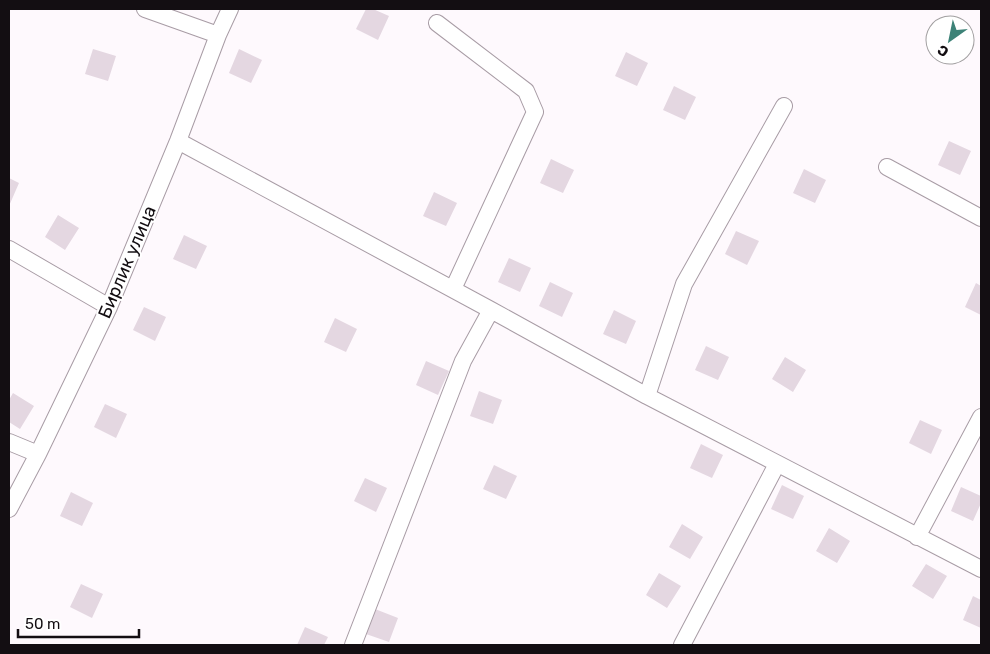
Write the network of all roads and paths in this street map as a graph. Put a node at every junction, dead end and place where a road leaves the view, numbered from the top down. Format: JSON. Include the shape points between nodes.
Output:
{"nodes":[{"id":1,"x":145,"y":9,"type":"edge"},
{"id":2,"x":230,"y":9,"type":"edge"},
{"id":3,"x":437,"y":23,"type":"dead end"},
{"id":4,"x":218,"y":35,"type":"junction"},
{"id":5,"x":784,"y":106,"type":"dead end"},
{"id":6,"x":178,"y":141,"type":"junction"},
{"id":7,"x":887,"y":167,"type":"dead end"},
{"id":8,"x":981,"y":218,"type":"edge"},
{"id":9,"x":9,"y":249,"type":"edge"},
{"id":10,"x":452,"y":289,"type":"junction"},
{"id":11,"x":109,"y":307,"type":"junction"},
{"id":12,"x":492,"y":310,"type":"junction"},
{"id":13,"x":647,"y":396,"type":"junction"},
{"id":14,"x":981,"y":417,"type":"edge"},
{"id":15,"x":9,"y":442,"type":"edge"},
{"id":16,"x":38,"y":454,"type":"junction"},
{"id":17,"x":777,"y":464,"type":"junction"},
{"id":18,"x":9,"y":509,"type":"edge"},
{"id":19,"x":917,"y":536,"type":"junction"},
{"id":20,"x":981,"y":569,"type":"edge"},
{"id":21,"x":353,"y":645,"type":"edge"},
{"id":22,"x":682,"y":645,"type":"edge"}],
"edges":[{"from":1,"to":4,"type":"street"},
{"from":2,"to":4,"type":"street","name":"Бирлик улица"},
{"from":3,"to":10,"type":"street","via":[[526,91],[535,112]]},
{"from":4,"to":6,"type":"street","name":"Бирлик улица"},
{"from":5,"to":13,"type":"street","via":[[684,284]]},
{"from":6,"to":10,"type":"street"},
{"from":6,"to":11,"type":"street","name":"Бирлик улица"},
{"from":7,"to":8,"type":"street"},
{"from":9,"to":11,"type":"street"},
{"from":10,"to":12,"type":"street"},
{"from":11,"to":16,"type":"street","name":"Бирлик улица"},
{"from":12,"to":13,"type":"street"},
{"from":12,"to":21,"type":"street","via":[[464,361]]},
{"from":13,"to":17,"type":"street"},
{"from":14,"to":19,"type":"street"},
{"from":15,"to":16,"type":"street"},
{"from":16,"to":18,"type":"street","name":"Бирлик улица"},
{"from":17,"to":19,"type":"street"},
{"from":17,"to":22,"type":"street"},
{"from":19,"to":20,"type":"street"}]}
